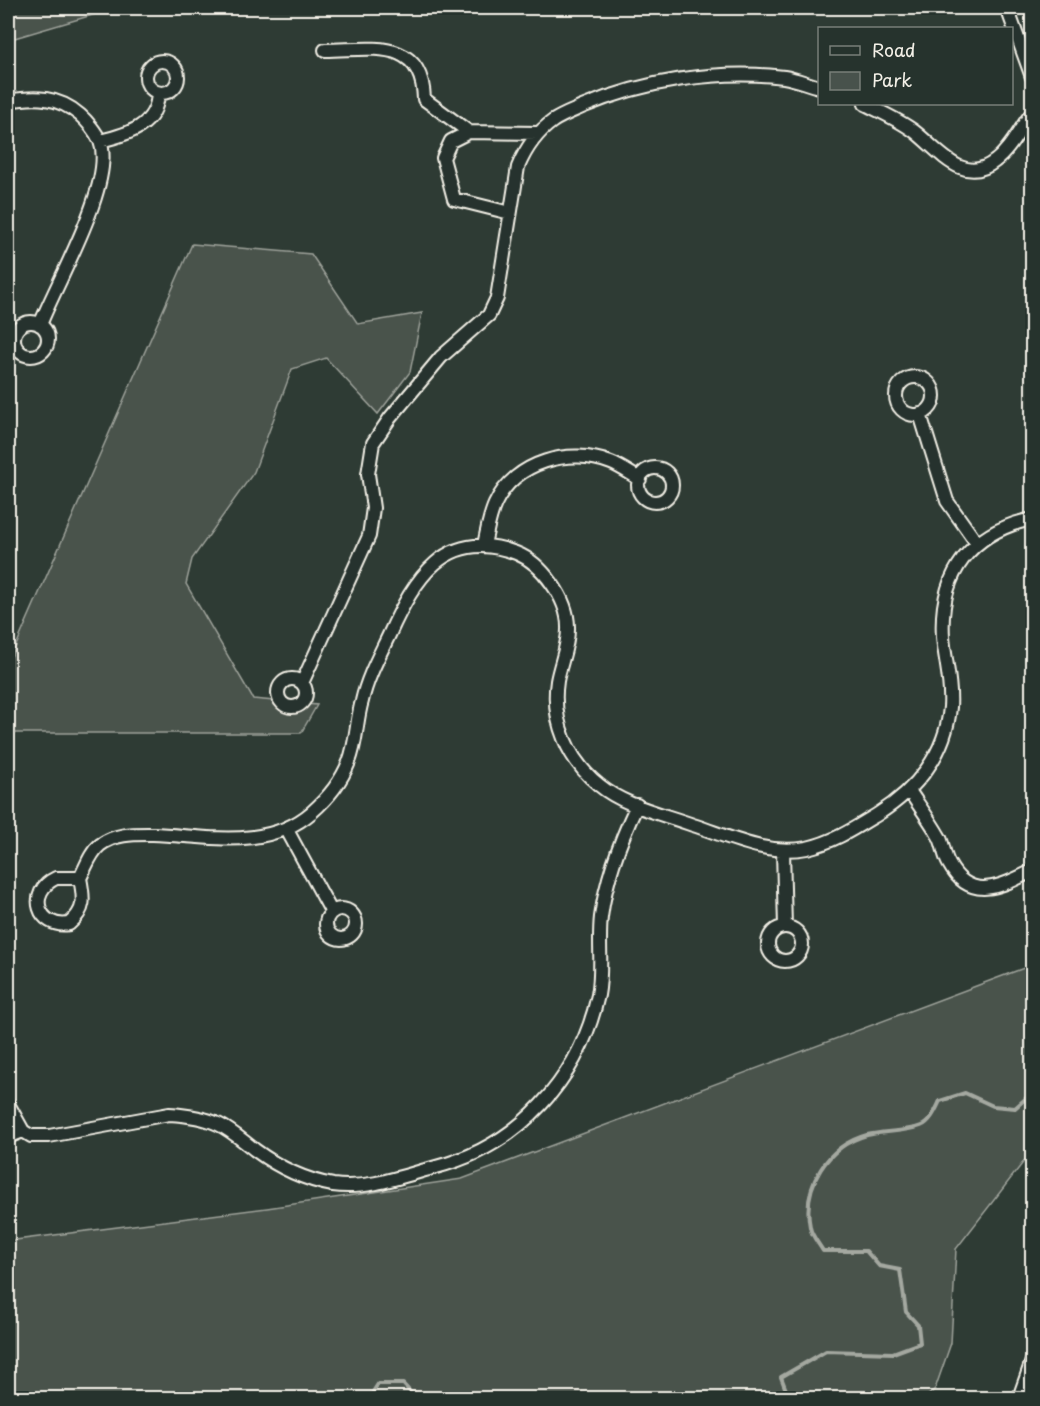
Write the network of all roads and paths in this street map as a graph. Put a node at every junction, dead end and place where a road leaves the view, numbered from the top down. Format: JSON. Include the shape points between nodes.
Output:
{"nodes":[{"id":1,"x":1007,"y":8,"type":"edge"},
{"id":2,"x":325,"y":50,"type":"dead end"},
{"id":3,"x":1032,"y":77,"type":"edge"},
{"id":4,"x":818,"y":87,"type":"edge"},
{"id":5,"x":158,"y":93,"type":"dead end"},
{"id":6,"x":8,"y":101,"type":"edge"},
{"id":7,"x":867,"y":105,"type":"edge"},
{"id":8,"x":1032,"y":113,"type":"edge"},
{"id":9,"x":469,"y":132,"type":"junction"},
{"id":10,"x":538,"y":133,"type":"junction"},
{"id":11,"x":100,"y":141,"type":"junction"},
{"id":12,"x":510,"y":213,"type":"junction"},
{"id":13,"x":40,"y":325,"type":"dead end"},
{"id":14,"x":920,"y":414,"type":"dead end"},
{"id":15,"x":640,"y":479,"type":"dead end"},
{"id":16,"x":1032,"y":519,"type":"edge"},
{"id":17,"x":976,"y":542,"type":"junction"},
{"id":18,"x":484,"y":545,"type":"junction"},
{"id":19,"x":302,"y":683,"type":"dead end"},
{"id":20,"x":910,"y":792,"type":"junction"},
{"id":21,"x":637,"y":805,"type":"junction"},
{"id":22,"x":287,"y":830,"type":"junction"},
{"id":23,"x":783,"y":851,"type":"junction"},
{"id":24,"x":1032,"y":871,"type":"edge"},
{"id":25,"x":80,"y":878,"type":"junction"},
{"id":26,"x":331,"y":911,"type":"dead end"},
{"id":27,"x":784,"y":927,"type":"dead end"},
{"id":28,"x":8,"y":1104,"type":"edge"},
{"id":29,"x":23,"y":1131,"type":"junction"},
{"id":30,"x":8,"y":1137,"type":"edge"},
{"id":31,"x":1032,"y":1361,"type":"edge"},
{"id":32,"x":1019,"y":1398,"type":"edge"}],
"edges":[{"from":1,"to":3,"type":"street"},
{"from":2,"to":9,"type":"street","via":[[395,50],[410,59],[423,83],[424,99]]},
{"from":4,"to":10,"type":"street","via":[[786,77],[700,77],[604,98],[555,119]]},
{"from":5,"to":11,"type":"street","via":[[150,119],[133,132]]},
{"from":6,"to":11,"type":"street","via":[[52,99],[86,120]]},
{"from":7,"to":8,"type":"street","via":[[914,131],[960,168],[972,171],[993,163]]},
{"from":9,"to":10,"type":"street"},
{"from":9,"to":12,"type":"street","via":[[451,141],[443,158],[454,199]]},
{"from":10,"to":12,"type":"street","via":[[518,167]]},
{"from":11,"to":13,"type":"street","via":[[102,169],[94,204]]},
{"from":12,"to":19,"type":"street","via":[[497,298],[489,315],[441,357],[373,443],[369,536]]},
{"from":14,"to":17,"type":"street","via":[[947,501]]},
{"from":15,"to":18,"type":"street","via":[[613,463],[595,458],[551,458],[533,466],[506,488],[495,504]]},
{"from":16,"to":17,"type":"street","via":[[992,531]]},
{"from":17,"to":20,"type":"street","via":[[952,577],[944,603],[950,711],[943,739],[926,772]]},
{"from":18,"to":21,"type":"street","via":[[522,555],[555,589],[568,628],[555,706],[561,735],[575,760],[602,788]]},
{"from":18,"to":22,"type":"street","via":[[439,559],[418,579],[371,674],[347,768],[321,805]]},
{"from":20,"to":23,"type":"street","via":[[839,838]]},
{"from":20,"to":24,"type":"street","via":[[941,841],[947,863],[956,876],[981,889],[994,888]]},
{"from":21,"to":23,"type":"street","via":[[760,847]]},
{"from":21,"to":29,"type":"street","via":[[620,842],[607,891],[598,993],[583,1041],[556,1089],[499,1141],[445,1165],[367,1185],[334,1185],[302,1177],[275,1164],[218,1124],[185,1115],[169,1114],[49,1136],[31,1136]]},
{"from":22,"to":25,"type":"street","via":[[238,839],[131,833],[102,844]]},
{"from":22,"to":26,"type":"street"},
{"from":23,"to":27,"type":"street"},
{"from":25,"to":25,"type":"street","via":[[56,878],[43,886],[38,901],[42,915],[62,925],[75,919],[83,905]]},
{"from":28,"to":29,"type":"street"},
{"from":29,"to":30,"type":"street"},
{"from":31,"to":32,"type":"street"}]}
